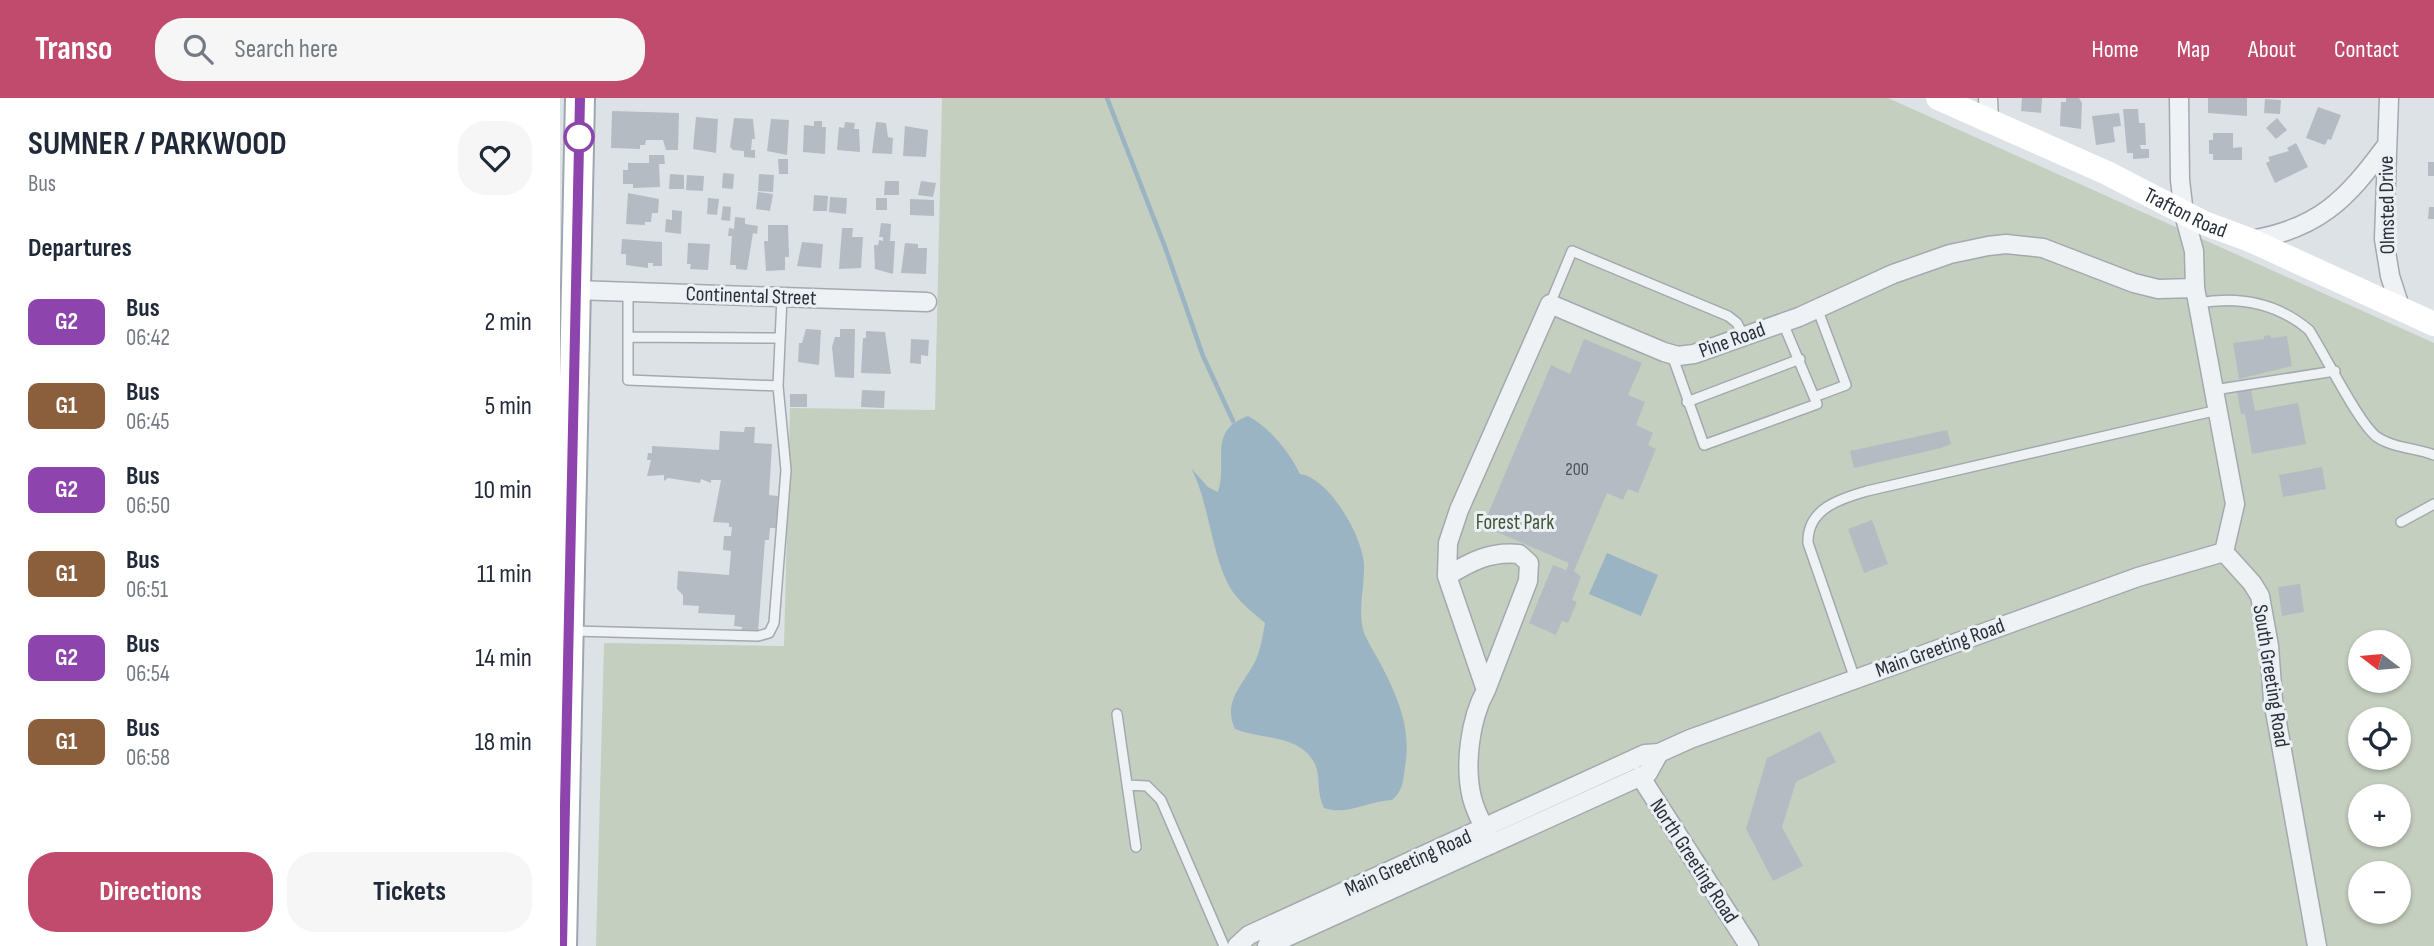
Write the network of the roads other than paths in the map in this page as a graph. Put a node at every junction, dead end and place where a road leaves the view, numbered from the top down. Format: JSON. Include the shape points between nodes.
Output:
{"nodes":[{"id":1,"x":580,"y":98,"type":"edge"},
{"id":2,"x":1938,"y":98,"type":"edge"},
{"id":3,"x":2179,"y":98,"type":"edge"},
{"id":4,"x":2389,"y":98,"type":"edge"},
{"id":5,"x":1989,"y":109,"type":"edge"},
{"id":6,"x":2386,"y":146,"type":"junction"},
{"id":7,"x":569,"y":209,"type":"edge"},
{"id":8,"x":2184,"y":214,"type":"junction"},
{"id":9,"x":2250,"y":240,"type":"junction"},
{"id":10,"x":575,"y":290,"type":"junction"},
{"id":11,"x":628,"y":292,"type":"junction"},
{"id":12,"x":2196,"y":295,"type":"junction"},
{"id":13,"x":782,"y":297,"type":"junction"},
{"id":14,"x":927,"y":302,"type":"dead end"},
{"id":15,"x":1550,"y":304,"type":"junction"},
{"id":16,"x":1817,"y":308,"type":"junction"},
{"id":17,"x":2401,"y":310,"type":"junction"},
{"id":18,"x":1783,"y":323,"type":"junction"},
{"id":19,"x":2434,"y":324,"type":"edge"},
{"id":20,"x":1743,"y":335,"type":"junction"},
{"id":21,"x":629,"y":337,"type":"junction"},
{"id":22,"x":780,"y":338,"type":"junction"},
{"id":23,"x":1672,"y":355,"type":"junction"},
{"id":24,"x":1800,"y":359,"type":"junction"},
{"id":25,"x":2335,"y":372,"type":"junction"},
{"id":26,"x":778,"y":386,"type":"junction"},
{"id":27,"x":2214,"y":390,"type":"junction"},
{"id":28,"x":1814,"y":397,"type":"junction"},
{"id":29,"x":1687,"y":402,"type":"junction"},
{"id":30,"x":2218,"y":410,"type":"junction"},
{"id":31,"x":564,"y":424,"type":"edge"},
{"id":32,"x":2434,"y":455,"type":"edge"},
{"id":33,"x":2434,"y":504,"type":"edge"},
{"id":34,"x":2401,"y":522,"type":"dead end"},
{"id":35,"x":2224,"y":552,"type":"junction"},
{"id":36,"x":1447,"y":576,"type":"junction"},
{"id":37,"x":565,"y":644,"type":"edge"},
{"id":38,"x":1855,"y":679,"type":"junction"},
{"id":39,"x":1486,"y":690,"type":"junction"},
{"id":40,"x":1117,"y":714,"type":"dead end"},
{"id":41,"x":1659,"y":753,"type":"junction"},
{"id":42,"x":1640,"y":776,"type":"junction"},
{"id":43,"x":1127,"y":785,"type":"junction"},
{"id":44,"x":1488,"y":836,"type":"junction"},
{"id":45,"x":1136,"y":847,"type":"dead end"},
{"id":46,"x":562,"y":946,"type":"edge"},
{"id":47,"x":1224,"y":946,"type":"edge"},
{"id":48,"x":1237,"y":946,"type":"edge"},
{"id":49,"x":1267,"y":946,"type":"edge"},
{"id":50,"x":1749,"y":946,"type":"edge"},
{"id":51,"x":2318,"y":946,"type":"edge"}],
"edges":[{"from":1,"to":7,"type":"main road"},
{"from":2,"to":5,"type":"street","name":"Trafton Road"},
{"from":3,"to":8,"type":"street"},
{"from":4,"to":6,"type":"street","name":"Olmsted Drive"},
{"from":5,"to":8,"type":"street","name":"Trafton Road"},
{"from":6,"to":9,"type":"street","via":[[2354,187],[2321,217],[2287,232]]},
{"from":6,"to":17,"type":"street","name":"Olmsted Drive","via":[[2384,239]]},
{"from":7,"to":10,"type":"main road"},
{"from":8,"to":9,"type":"street","name":"Trafton Road"},
{"from":8,"to":12,"type":"street","via":[[2194,251]]},
{"from":9,"to":17,"type":"street","name":"Trafton Road"},
{"from":10,"to":11,"type":"street","name":"Continental Street"},
{"from":10,"to":31,"type":"main road"},
{"from":11,"to":13,"type":"street","name":"Continental Street"},
{"from":11,"to":21,"type":"lane"},
{"from":12,"to":16,"type":"street","name":"Pine Road","via":[[2111,276],[2043,248],[2006,244],[1950,254]]},
{"from":12,"to":25,"type":"lane","via":[[2235,299],[2287,315],[2309,330]]},
{"from":12,"to":27,"type":"street"},
{"from":13,"to":14,"type":"street","name":"Continental Street"},
{"from":13,"to":22,"type":"lane"},
{"from":15,"to":20,"type":"lane","via":[[1572,251],[1731,318]]},
{"from":15,"to":23,"type":"street","name":"Pine Road"},
{"from":15,"to":36,"type":"street","via":[[1459,510],[1448,543]]},
{"from":16,"to":18,"type":"street","name":"Pine Road"},
{"from":16,"to":28,"type":"lane","via":[[1846,385]]},
{"from":17,"to":19,"type":"street","name":"Trafton Road"},
{"from":18,"to":20,"type":"street","name":"Pine Road"},
{"from":18,"to":24,"type":"lane"},
{"from":20,"to":23,"type":"street","name":"Pine Road","via":[[1694,354]]},
{"from":21,"to":22,"type":"lane"},
{"from":21,"to":26,"type":"lane","via":[[628,380]]},
{"from":22,"to":26,"type":"lane"},
{"from":23,"to":29,"type":"lane"},
{"from":24,"to":28,"type":"lane"},
{"from":24,"to":29,"type":"lane"},
{"from":25,"to":27,"type":"lane"},
{"from":25,"to":32,"type":"lane","via":[[2375,436]]},
{"from":26,"to":37,"type":"lane","via":[[786,470],[772,629],[758,636],[638,633]]},
{"from":27,"to":30,"type":"street"},
{"from":28,"to":29,"type":"lane","via":[[1817,404],[1704,445]]},
{"from":30,"to":35,"type":"street","via":[[2235,504]]},
{"from":30,"to":38,"type":"lane","via":[[1867,491],[1819,511],[1808,529],[1808,543]]},
{"from":31,"to":37,"type":"main road"},
{"from":33,"to":34,"type":"lane"},
{"from":35,"to":38,"type":"street","name":"Main Greeting Road","via":[[2138,577]]},
{"from":35,"to":51,"type":"street","name":"South Greeting Road","via":[[2252,583],[2262,606],[2273,700]]},
{"from":36,"to":39,"type":"street"},
{"from":36,"to":39,"type":"street","via":[[1470,561],[1501,553],[1518,554],[1529,563],[1525,590]]},
{"from":37,"to":46,"type":"main road"},
{"from":38,"to":41,"type":"street","name":"Main Greeting Road"},
{"from":39,"to":44,"type":"street","via":[[1476,716],[1469,772],[1472,798]]},
{"from":40,"to":43,"type":"lane"},
{"from":41,"to":42,"type":"street","name":"Main Greeting Road","via":[[1652,769]]},
{"from":41,"to":44,"type":"street","name":"Main Greeting Road","via":[[1645,754]]},
{"from":42,"to":44,"type":"street","name":"Main Greeting Road"},
{"from":42,"to":50,"type":"street","name":"North Greeting Road"},
{"from":43,"to":45,"type":"lane"},
{"from":43,"to":47,"type":"lane","via":[[1147,786],[1161,800]]},
{"from":44,"to":48,"type":"street","name":"Main Greeting Road","via":[[1250,934]]},
{"from":44,"to":49,"type":"street","name":"Main Greeting Road"}]}
